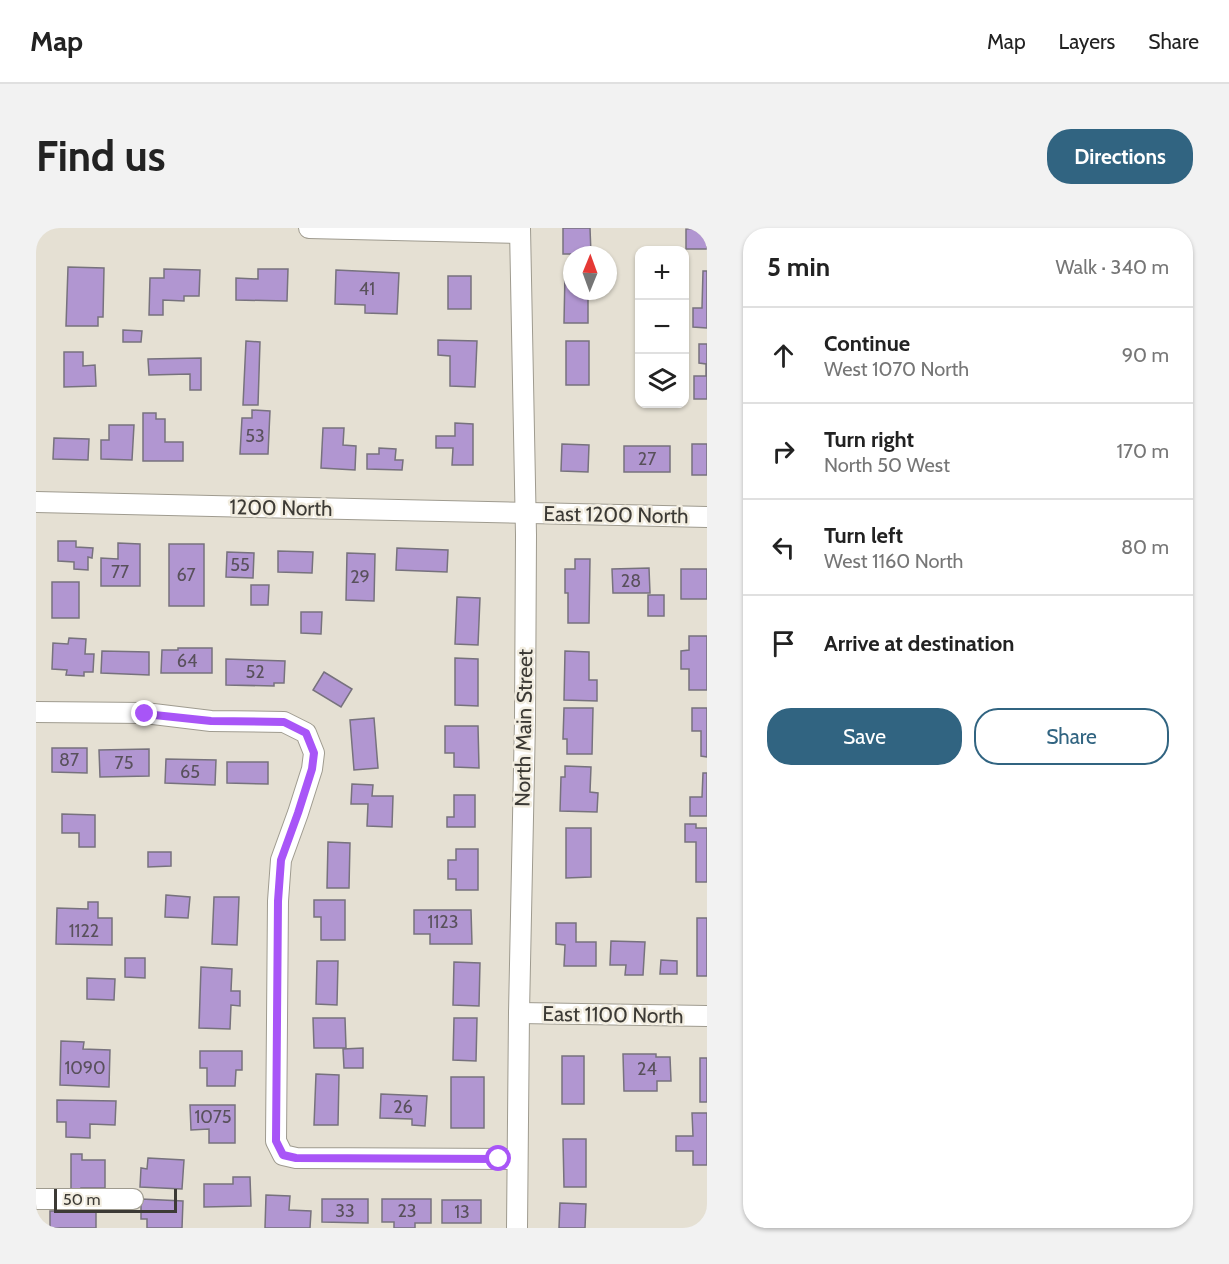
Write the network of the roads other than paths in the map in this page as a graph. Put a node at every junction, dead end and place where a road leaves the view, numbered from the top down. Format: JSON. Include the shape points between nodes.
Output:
{"nodes":[{"id":1,"x":309,"y":228,"type":"edge"},
{"id":2,"x":318,"y":228,"type":"edge"},
{"id":3,"x":367,"y":229,"type":"edge"},
{"id":4,"x":520,"y":230,"type":"edge"},
{"id":5,"x":36,"y":502,"type":"edge"},
{"id":6,"x":526,"y":514,"type":"junction"},
{"id":7,"x":707,"y":517,"type":"edge"},
{"id":8,"x":36,"y":712,"type":"edge"},
{"id":9,"x":519,"y":1013,"type":"junction"},
{"id":10,"x":707,"y":1016,"type":"edge"},
{"id":11,"x":517,"y":1159,"type":"junction"},
{"id":12,"x":36,"y":1199,"type":"edge"},
{"id":13,"x":133,"y":1199,"type":"dead end"},
{"id":14,"x":517,"y":1228,"type":"edge"}],
"edges":[{"from":1,"to":2,"type":"street"},
{"from":2,"to":3,"type":"street"},
{"from":3,"to":4,"type":"street"},
{"from":4,"to":6,"type":"street","name":"North Main Street"},
{"from":5,"to":6,"type":"street","name":"1200 North"},
{"from":6,"to":7,"type":"street","name":"East 1200 North"},
{"from":6,"to":9,"type":"street","name":"North Main Street"},
{"from":8,"to":11,"type":"street","via":[[284,722],[306,733],[314,753],[312,769],[281,860],[276,1141],[283,1155],[296,1158]]},
{"from":9,"to":10,"type":"street","name":"East 1100 North"},
{"from":9,"to":11,"type":"street","name":"North Main Street"},
{"from":11,"to":14,"type":"street","name":"North Main Street"},
{"from":12,"to":13,"type":"street"}]}
